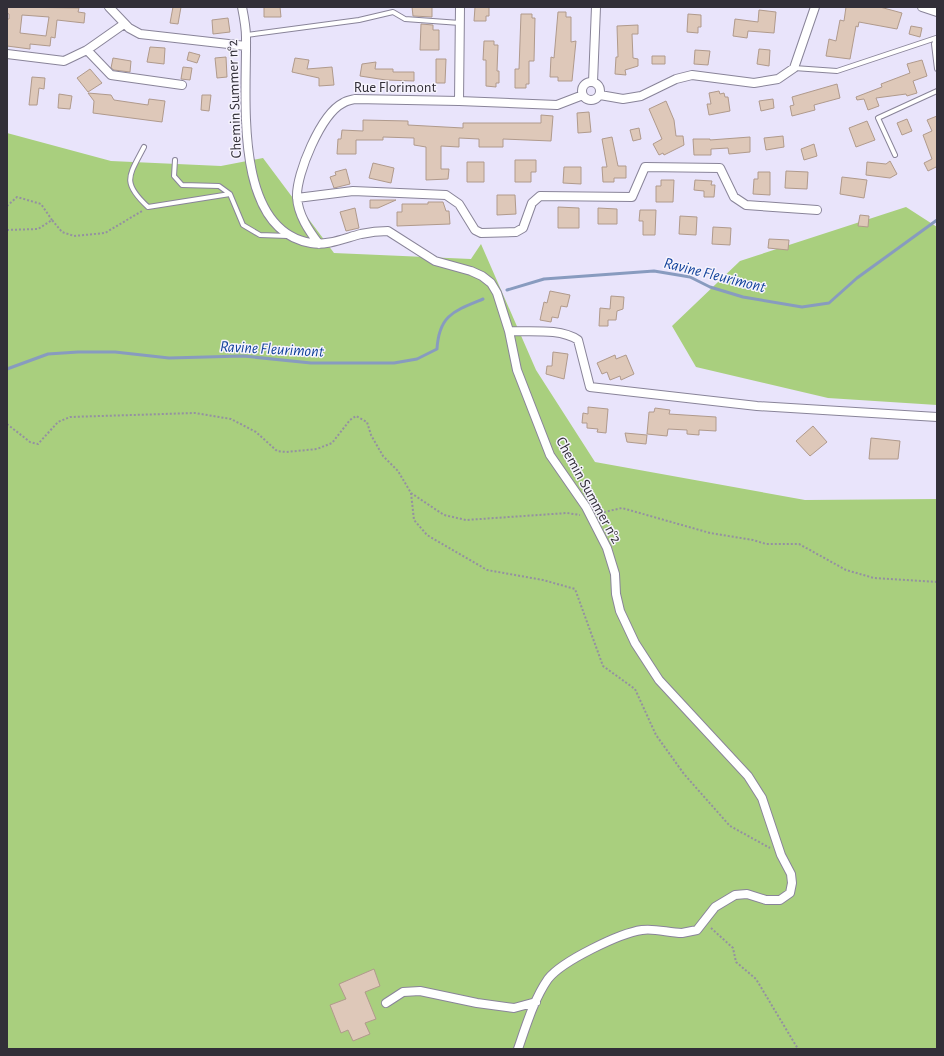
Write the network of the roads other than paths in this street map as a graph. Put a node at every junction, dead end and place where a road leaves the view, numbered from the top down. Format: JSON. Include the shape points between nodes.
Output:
{"nodes":[{"id":1,"x":110,"y":7,"type":"edge"},
{"id":2,"x":242,"y":7,"type":"edge"},
{"id":3,"x":460,"y":7,"type":"edge"},
{"id":4,"x":596,"y":7,"type":"edge"},
{"id":5,"x":815,"y":7,"type":"edge"},
{"id":6,"x":922,"y":7,"type":"edge"},
{"id":7,"x":937,"y":12,"type":"edge"},
{"id":8,"x":460,"y":23,"type":"junction"},
{"id":9,"x":124,"y":24,"type":"junction"},
{"id":10,"x":247,"y":35,"type":"junction"},
{"id":11,"x":937,"y":38,"type":"edge"},
{"id":12,"x":246,"y":46,"type":"junction"},
{"id":13,"x":86,"y":50,"type":"junction"},
{"id":14,"x":7,"y":54,"type":"edge"},
{"id":15,"x":794,"y":68,"type":"junction"},
{"id":16,"x":937,"y":69,"type":"edge"},
{"id":17,"x":593,"y":82,"type":"junction"},
{"id":18,"x":182,"y":85,"type":"dead end"},
{"id":19,"x":937,"y":91,"type":"edge"},
{"id":20,"x":583,"y":95,"type":"junction"},
{"id":21,"x":600,"y":95,"type":"junction"},
{"id":22,"x":459,"y":101,"type":"junction"},
{"id":23,"x":144,"y":146,"type":"dead end"},
{"id":24,"x":895,"y":155,"type":"dead end"},
{"id":25,"x":175,"y":160,"type":"dead end"},
{"id":26,"x":230,"y":194,"type":"junction"},
{"id":27,"x":297,"y":198,"type":"junction"},
{"id":28,"x":818,"y":210,"type":"dead end"},
{"id":29,"x":292,"y":237,"type":"junction"},
{"id":30,"x":319,"y":244,"type":"junction"},
{"id":31,"x":509,"y":331,"type":"junction"},
{"id":32,"x":937,"y":416,"type":"edge"},
{"id":33,"x":536,"y":1002,"type":"junction"},
{"id":34,"x":386,"y":1003,"type":"dead end"},
{"id":35,"x":518,"y":1049,"type":"edge"}],
"edges":[{"from":1,"to":9,"type":"street"},
{"from":2,"to":10,"type":"street","name":"Chemin Summer n°2"},
{"from":3,"to":8,"type":"street"},
{"from":4,"to":17,"type":"street"},
{"from":5,"to":15,"type":"street"},
{"from":6,"to":7,"type":"street"},
{"from":8,"to":10,"type":"lane","via":[[405,19],[393,12],[359,20]]},
{"from":8,"to":22,"type":"street"},
{"from":9,"to":12,"type":"street","via":[[140,34]]},
{"from":9,"to":13,"type":"street"},
{"from":10,"to":12,"type":"street","name":"Chemin Summer n°2"},
{"from":11,"to":15,"type":"lane","via":[[837,71]]},
{"from":11,"to":16,"type":"lane","via":[[934,44]]},
{"from":12,"to":29,"type":"street","name":"Chemin Summer n°2","via":[[248,153],[251,176],[267,212]]},
{"from":13,"to":14,"type":"street","via":[[64,61]]},
{"from":13,"to":18,"type":"street","via":[[111,75]]},
{"from":15,"to":21,"type":"street","via":[[771,81],[754,83],[692,75],[676,79],[641,96],[623,99]]},
{"from":17,"to":20,"type":"street","via":[[584,85]]},
{"from":17,"to":21,"type":"street","via":[[597,84]]},
{"from":19,"to":24,"type":"lane","via":[[878,118]]},
{"from":20,"to":21,"type":"street","via":[[592,100]]},
{"from":20,"to":22,"type":"street","name":"Rue Florimont","via":[[557,105]]},
{"from":22,"to":27,"type":"street","name":"Rue Florimont","via":[[355,100],[342,103],[329,115],[314,140],[298,179]]},
{"from":23,"to":26,"type":"lane","via":[[129,179],[132,191],[148,207]]},
{"from":25,"to":26,"type":"lane","via":[[174,176],[182,185],[219,186]]},
{"from":26,"to":29,"type":"lane","via":[[244,225],[260,236]]},
{"from":27,"to":28,"type":"street","via":[[353,191],[446,195],[459,204],[475,230],[481,233],[516,232],[524,228],[532,203],[540,196],[632,197],[645,167],[720,168],[734,197],[746,205]]},
{"from":27,"to":30,"type":"street","name":"Rue Florimont","via":[[303,220]]},
{"from":29,"to":30,"type":"street","name":"Chemin Summer n°2"},
{"from":30,"to":31,"type":"street","name":"Chemin Summer n°2","via":[[361,234],[388,231],[435,261],[471,271],[491,283],[497,293]]},
{"from":31,"to":32,"type":"street","via":[[560,334],[578,340],[590,387],[757,406]]},
{"from":31,"to":33,"type":"street","name":"Chemin Summer n°2","via":[[517,370],[550,455],[590,516],[607,548],[616,574],[616,594],[620,611],[635,643],[659,680],[748,776],[762,798],[781,855],[791,874],[792,883],[790,893],[780,900],[766,900],[747,894],[735,895],[715,908],[697,930],[683,933],[645,929],[626,933],[601,944],[552,975]]},
{"from":33,"to":34,"type":"street","via":[[514,1008],[420,991],[403,992]]},
{"from":33,"to":35,"type":"street","name":"Chemin Summer n°2"}]}
